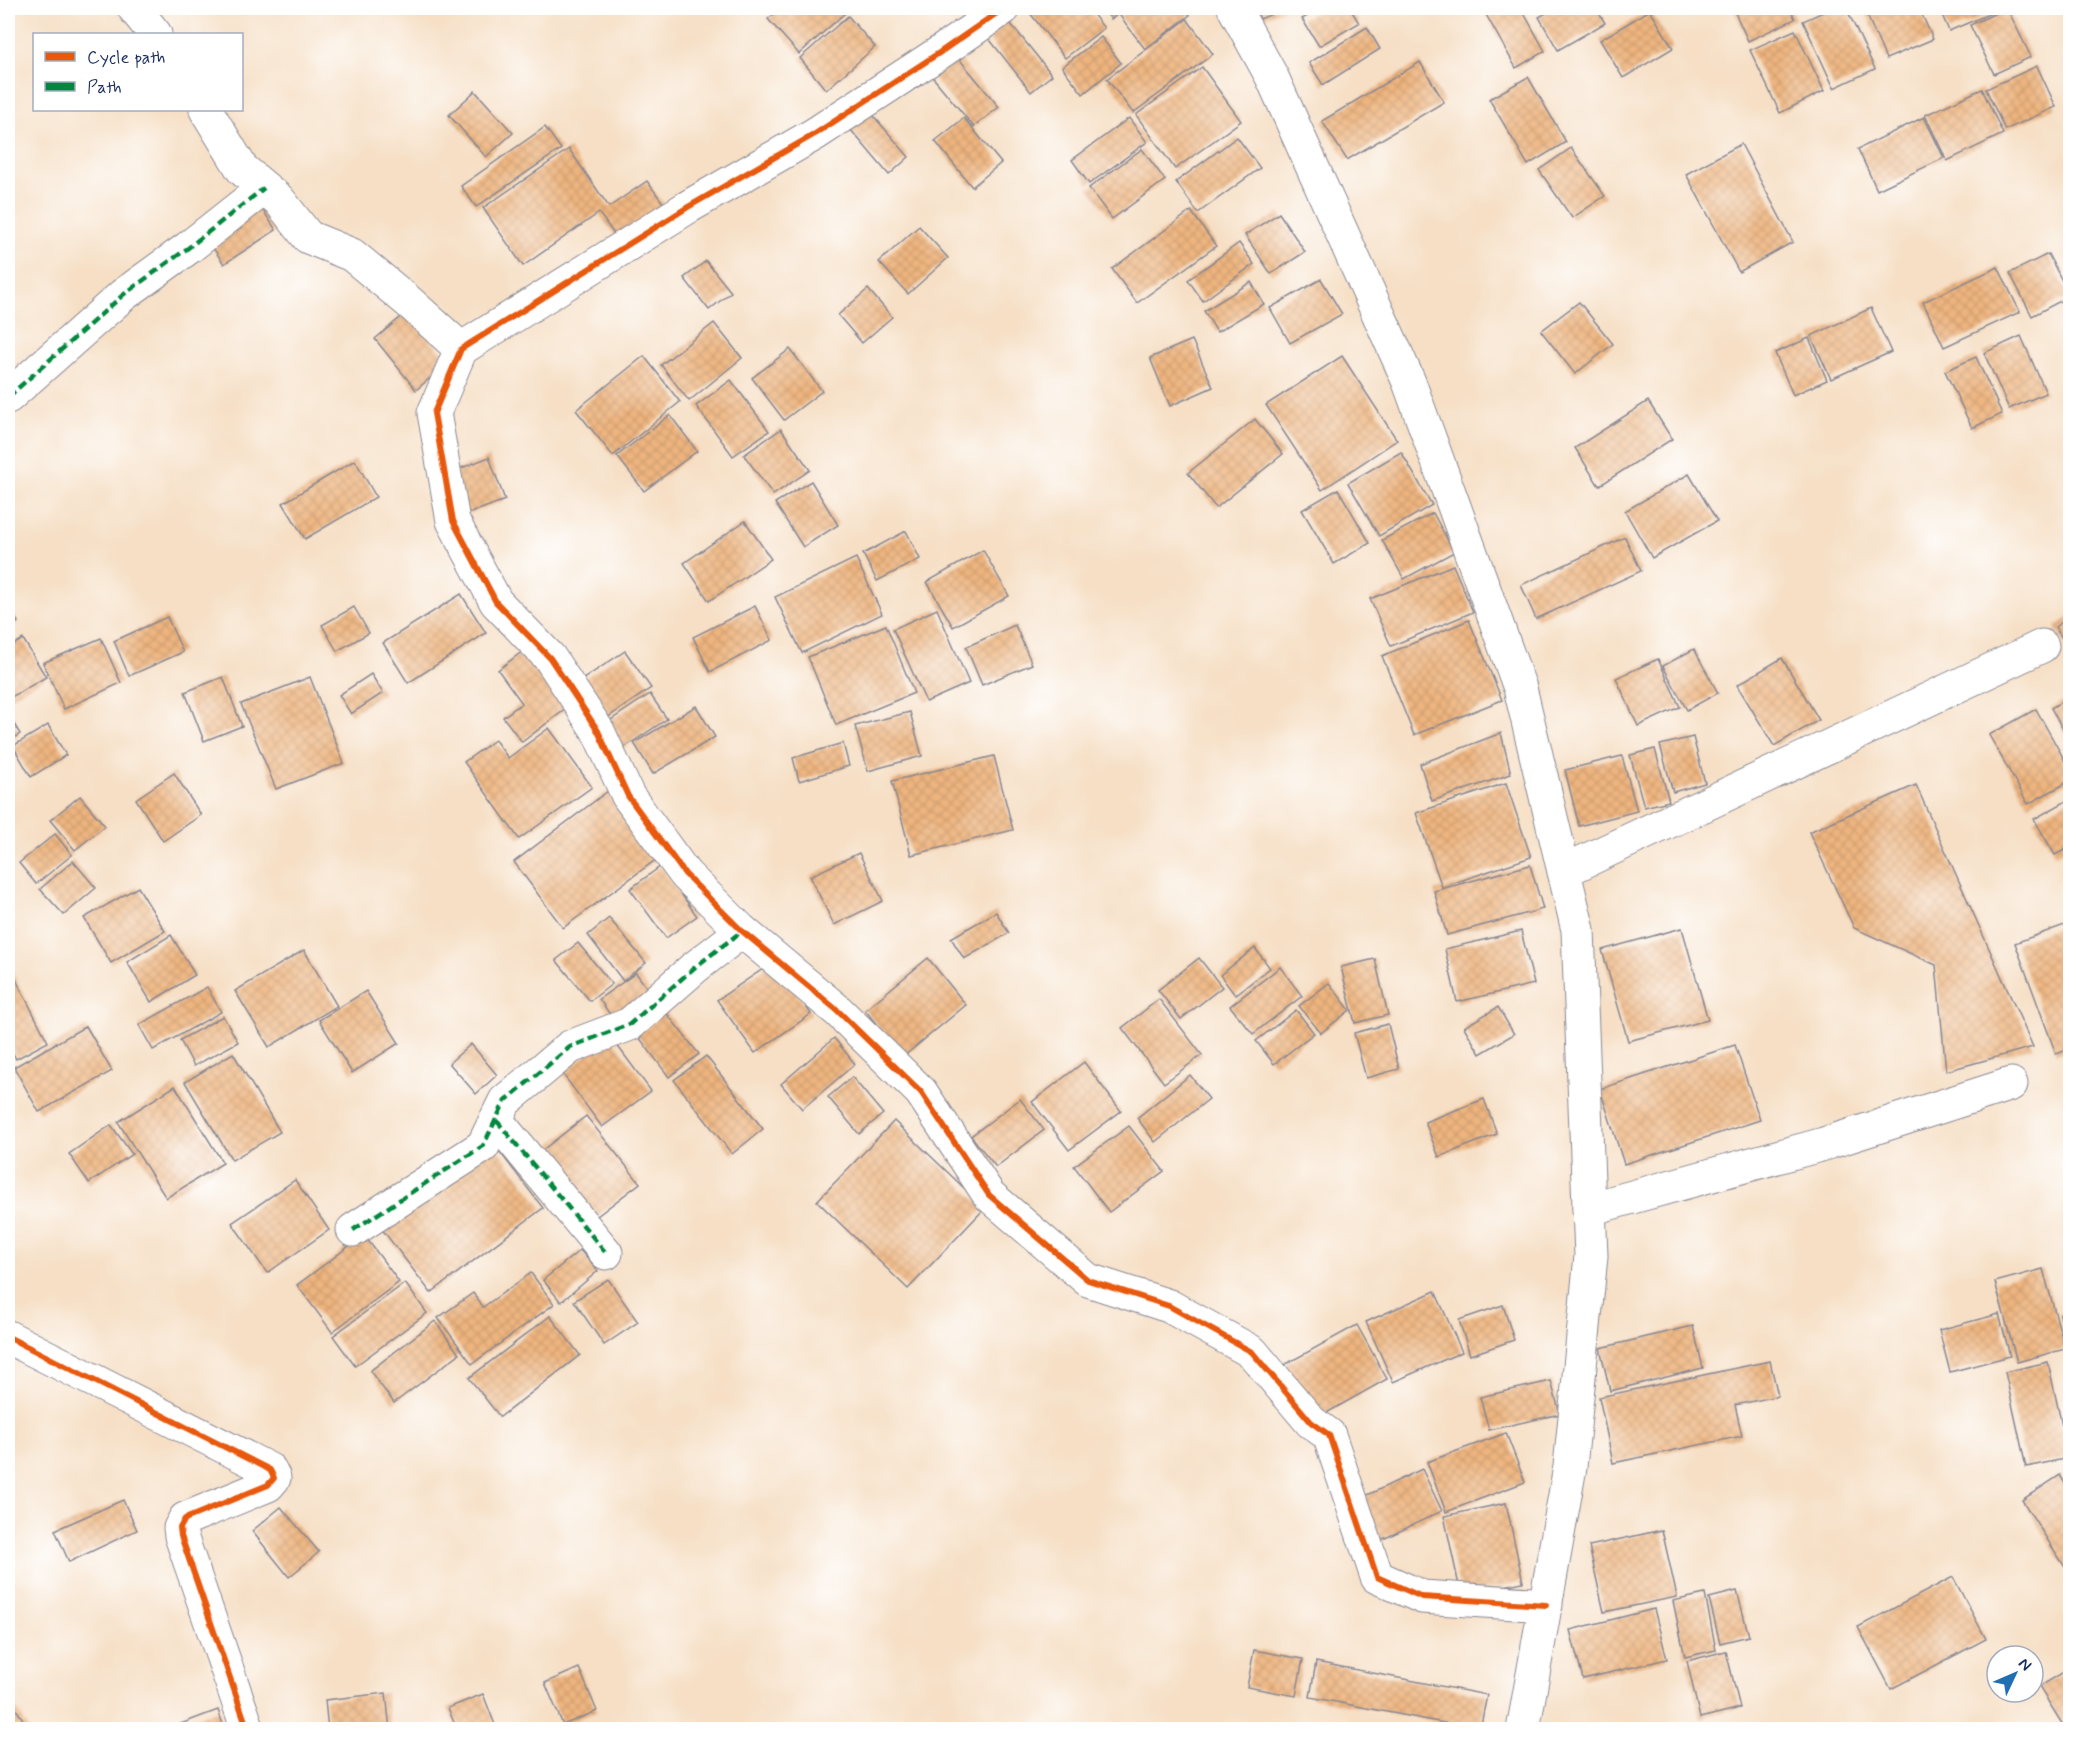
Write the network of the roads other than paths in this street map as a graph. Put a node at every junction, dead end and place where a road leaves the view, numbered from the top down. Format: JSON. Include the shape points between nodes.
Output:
{"nodes":[{"id":1,"x":134,"y":8,"type":"edge"},
{"id":2,"x":1004,"y":8,"type":"edge"},
{"id":3,"x":1234,"y":8,"type":"edge"},
{"id":4,"x":154,"y":33,"type":"edge"},
{"id":5,"x":207,"y":111,"type":"edge"},
{"id":6,"x":264,"y":188,"type":"junction"},
{"id":7,"x":461,"y":349,"type":"junction"},
{"id":8,"x":8,"y":397,"type":"edge"},
{"id":9,"x":2042,"y":646,"type":"dead end"},
{"id":10,"x":1564,"y":871,"type":"junction"},
{"id":11,"x":742,"y":931,"type":"junction"},
{"id":12,"x":2011,"y":1084,"type":"dead end"},
{"id":13,"x":496,"y":1120,"type":"junction"},
{"id":14,"x":1589,"y":1209,"type":"junction"},
{"id":15,"x":353,"y":1230,"type":"dead end"},
{"id":16,"x":606,"y":1254,"type":"dead end"},
{"id":17,"x":8,"y":1337,"type":"edge"},
{"id":18,"x":1546,"y":1605,"type":"junction"},
{"id":19,"x":249,"y":1730,"type":"edge"},
{"id":20,"x":1523,"y":1730,"type":"edge"}],
"edges":[{"from":1,"to":4,"type":"street"},
{"from":2,"to":7,"type":"street","via":[[814,134],[688,207]]},
{"from":3,"to":10,"type":"street","via":[[1272,77],[1409,382],[1520,688]]},
{"from":5,"to":6,"type":"street","via":[[243,169]]},
{"from":6,"to":7,"type":"street","via":[[279,200],[308,237],[352,255]]},
{"from":6,"to":8,"type":"street","via":[[123,295]]},
{"from":7,"to":11,"type":"street","via":[[434,413],[453,521],[496,602],[550,658],[598,731],[628,796],[685,874]]},
{"from":9,"to":10,"type":"street"},
{"from":10,"to":14,"type":"street","via":[[1578,930]]},
{"from":11,"to":13,"type":"street","via":[[630,1024],[570,1047],[505,1101]]},
{"from":11,"to":18,"type":"street","via":[[838,1011],[921,1092],[989,1195],[1088,1280],[1170,1306],[1252,1352],[1311,1422],[1329,1435],[1377,1576],[1422,1597]]},
{"from":12,"to":14,"type":"street","via":[[1824,1144]]},
{"from":13,"to":15,"type":"street","via":[[483,1146]]},
{"from":13,"to":16,"type":"street"},
{"from":14,"to":18,"type":"street","via":[[1591,1256],[1570,1467]]},
{"from":17,"to":19,"type":"street","via":[[273,1474],[268,1485],[185,1519],[180,1528]]},
{"from":18,"to":20,"type":"street"}]}
